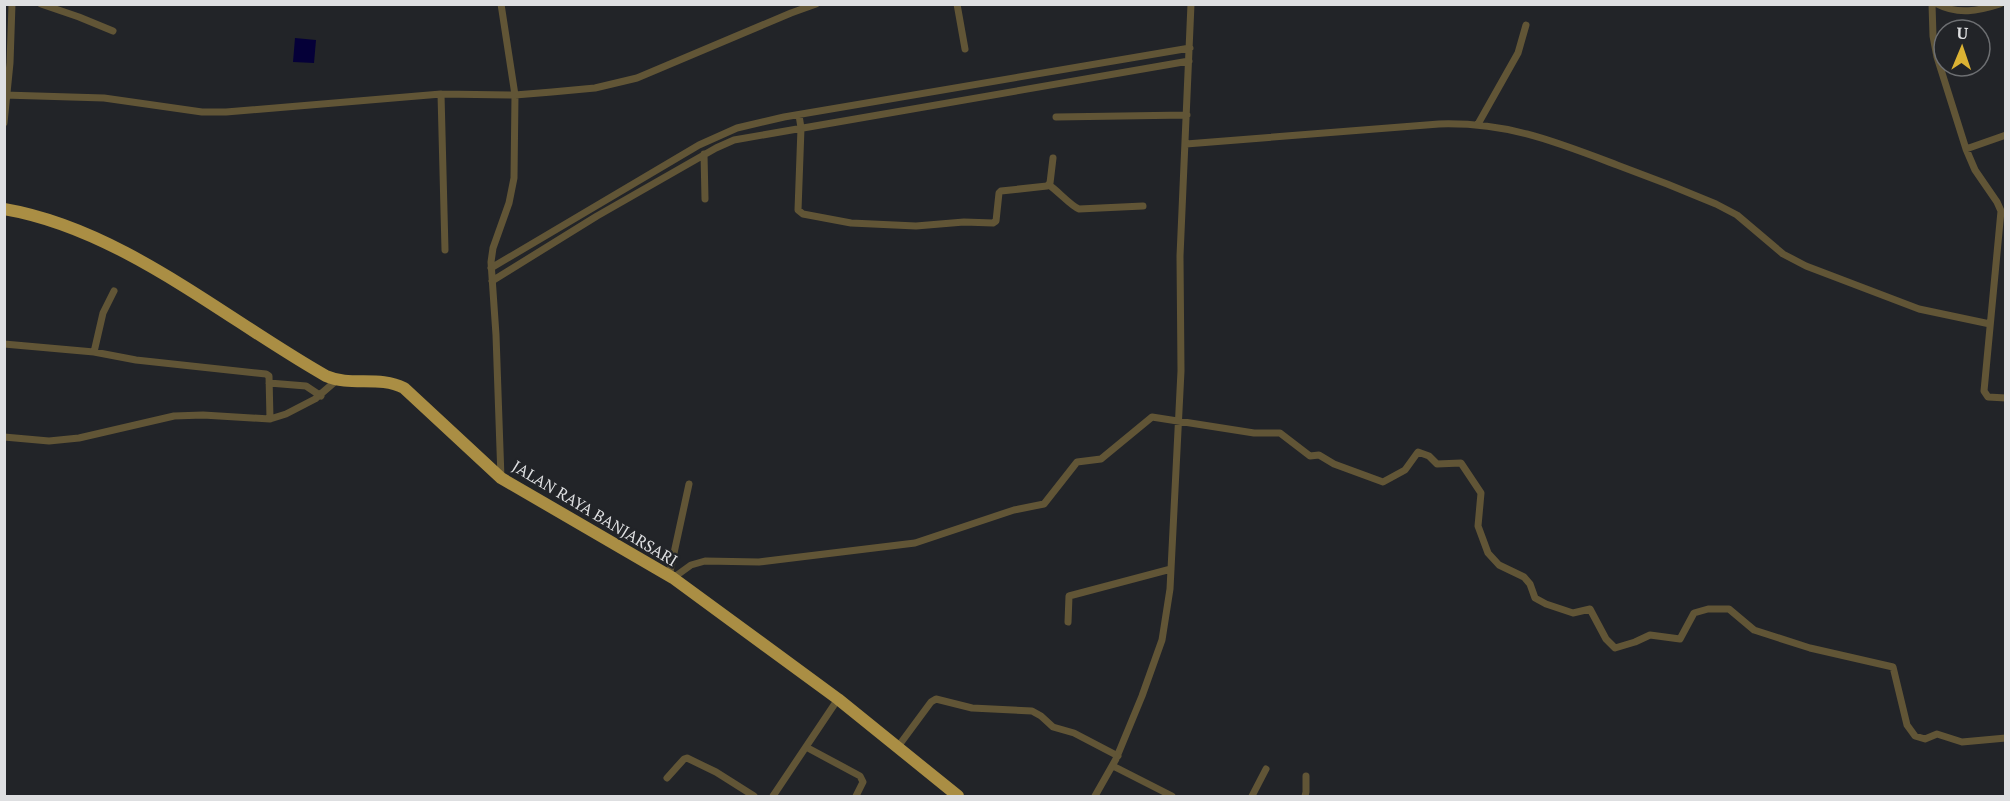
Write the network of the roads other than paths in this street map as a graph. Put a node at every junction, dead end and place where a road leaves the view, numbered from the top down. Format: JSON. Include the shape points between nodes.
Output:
{"nodes":[{"id":1,"x":12,"y":4,"type":"edge"},
{"id":2,"x":41,"y":4,"type":"edge"},
{"id":3,"x":501,"y":4,"type":"edge"},
{"id":4,"x":816,"y":4,"type":"edge"},
{"id":5,"x":957,"y":4,"type":"edge"},
{"id":6,"x":1191,"y":4,"type":"edge"},
{"id":7,"x":1932,"y":4,"type":"edge"},
{"id":8,"x":1937,"y":4,"type":"edge"},
{"id":9,"x":2001,"y":4,"type":"edge"},
{"id":10,"x":1526,"y":25,"type":"dead end"},
{"id":11,"x":113,"y":31,"type":"dead end"},
{"id":12,"x":1190,"y":48,"type":"junction"},
{"id":13,"x":965,"y":49,"type":"dead end"},
{"id":14,"x":1189,"y":61,"type":"junction"},
{"id":15,"x":1083,"y":73,"type":"junction"},
{"id":16,"x":970,"y":93,"type":"junction"},
{"id":17,"x":441,"y":94,"type":"junction"},
{"id":18,"x":6,"y":95,"type":"edge"},
{"id":19,"x":515,"y":95,"type":"junction"},
{"id":20,"x":867,"y":110,"type":"junction"},
{"id":21,"x":1187,"y":115,"type":"junction"},
{"id":22,"x":1056,"y":117,"type":"dead end"},
{"id":23,"x":800,"y":120,"type":"junction"},
{"id":24,"x":4,"y":123,"type":"edge"},
{"id":25,"x":1478,"y":124,"type":"junction"},
{"id":26,"x":765,"y":128,"type":"junction"},
{"id":27,"x":2006,"y":135,"type":"edge"},
{"id":28,"x":714,"y":143,"type":"junction"},
{"id":29,"x":1186,"y":144,"type":"junction"},
{"id":30,"x":1966,"y":149,"type":"junction"},
{"id":31,"x":704,"y":154,"type":"junction"},
{"id":32,"x":1053,"y":158,"type":"dead end"},
{"id":33,"x":646,"y":182,"type":"junction"},
{"id":34,"x":1048,"y":185,"type":"junction"},
{"id":35,"x":705,"y":199,"type":"dead end"},
{"id":36,"x":1143,"y":206,"type":"dead end"},
{"id":37,"x":4,"y":209,"type":"edge"},
{"id":38,"x":2003,"y":221,"type":"edge"},
{"id":39,"x":445,"y":250,"type":"dead end"},
{"id":40,"x":492,"y":274,"type":"junction"},
{"id":41,"x":114,"y":291,"type":"dead end"},
{"id":42,"x":1990,"y":324,"type":"junction"},
{"id":43,"x":4,"y":344,"type":"edge"},
{"id":44,"x":94,"y":352,"type":"junction"},
{"id":45,"x":269,"y":380,"type":"junction"},
{"id":46,"x":337,"y":380,"type":"junction"},
{"id":47,"x":321,"y":396,"type":"junction"},
{"id":48,"x":2006,"y":399,"type":"edge"},
{"id":49,"x":270,"y":419,"type":"junction"},
{"id":50,"x":1178,"y":420,"type":"junction"},
{"id":51,"x":4,"y":437,"type":"edge"},
{"id":52,"x":501,"y":478,"type":"junction"},
{"id":53,"x":689,"y":484,"type":"dead end"},
{"id":54,"x":1171,"y":569,"type":"junction"},
{"id":55,"x":671,"y":577,"type":"junction"},
{"id":56,"x":1068,"y":622,"type":"dead end"},
{"id":57,"x":838,"y":699,"type":"junction"},
{"id":58,"x":2006,"y":738,"type":"edge"},
{"id":59,"x":806,"y":747,"type":"junction"},
{"id":60,"x":897,"y":748,"type":"junction"},
{"id":61,"x":1118,"y":756,"type":"junction"},
{"id":62,"x":1113,"y":766,"type":"junction"},
{"id":63,"x":1266,"y":769,"type":"dead end"},
{"id":64,"x":1306,"y":776,"type":"dead end"},
{"id":65,"x":667,"y":778,"type":"dead end"},
{"id":66,"x":857,"y":794,"type":"edge"},
{"id":67,"x":754,"y":796,"type":"edge"},
{"id":68,"x":773,"y":796,"type":"edge"},
{"id":69,"x":958,"y":796,"type":"edge"},
{"id":70,"x":1095,"y":796,"type":"edge"},
{"id":71,"x":1172,"y":796,"type":"edge"},
{"id":72,"x":1252,"y":796,"type":"edge"},
{"id":73,"x":1305,"y":796,"type":"edge"}],
"edges":[{"from":1,"to":18,"type":"street"},
{"from":2,"to":11,"type":"street"},
{"from":3,"to":19,"type":"street"},
{"from":4,"to":19,"type":"street","via":[[637,78],[595,88]]},
{"from":5,"to":13,"type":"street"},
{"from":6,"to":12,"type":"street"},
{"from":7,"to":30,"type":"street","via":[[1937,57]]},
{"from":8,"to":9,"type":"street","via":[[1964,12]]},
{"from":10,"to":25,"type":"street","via":[[1518,54]]},
{"from":12,"to":14,"type":"street"},
{"from":12,"to":15,"type":"street"},
{"from":14,"to":15,"type":"street"},
{"from":14,"to":21,"type":"street"},
{"from":15,"to":16,"type":"street"},
{"from":15,"to":16,"type":"street"},
{"from":16,"to":20,"type":"street"},
{"from":16,"to":20,"type":"street"},
{"from":17,"to":18,"type":"street","via":[[226,112],[182,111],[104,98]]},
{"from":17,"to":19,"type":"street"},
{"from":17,"to":39,"type":"street"},
{"from":18,"to":24,"type":"street"},
{"from":19,"to":40,"type":"street","via":[[513,185],[493,248]]},
{"from":20,"to":23,"type":"street"},
{"from":20,"to":23,"type":"street"},
{"from":21,"to":22,"type":"street"},
{"from":21,"to":29,"type":"street"},
{"from":23,"to":26,"type":"street"},
{"from":23,"to":26,"type":"street"},
{"from":23,"to":34,"type":"street","via":[[797,207],[803,214],[851,223],[993,223],[1001,191]]},
{"from":25,"to":29,"type":"street","via":[[1354,129]]},
{"from":25,"to":42,"type":"street","via":[[1546,138],[1716,204],[1737,215],[1783,254],[1806,266],[1919,309]]},
{"from":26,"to":28,"type":"street"},
{"from":26,"to":28,"type":"street","via":[[737,128]]},
{"from":27,"to":30,"type":"street"},
{"from":28,"to":31,"type":"street"},
{"from":28,"to":33,"type":"street"},
{"from":29,"to":50,"type":"street"},
{"from":30,"to":38,"type":"street","via":[[1997,202]]},
{"from":31,"to":33,"type":"street"},
{"from":31,"to":35,"type":"street"},
{"from":32,"to":34,"type":"street"},
{"from":33,"to":40,"type":"street"},
{"from":33,"to":40,"type":"street"},
{"from":34,"to":36,"type":"street","via":[[1078,209]]},
{"from":37,"to":46,"type":"highway","name":"JALAN RAYA BANJARSARI","via":[[65,226],[142,261]]},
{"from":38,"to":42,"type":"street"},
{"from":40,"to":52,"type":"street"},
{"from":41,"to":44,"type":"street","via":[[103,313]]},
{"from":42,"to":48,"type":"street","via":[[1984,391],[1988,397]]},
{"from":43,"to":44,"type":"street"},
{"from":44,"to":45,"type":"street","via":[[267,374]]},
{"from":45,"to":47,"type":"street","via":[[306,386]]},
{"from":45,"to":49,"type":"street"},
{"from":46,"to":47,"type":"street"},
{"from":46,"to":52,"type":"highway","name":"JALAN RAYA BANJARSARI","via":[[386,381],[404,388]]},
{"from":47,"to":49,"type":"street"},
{"from":49,"to":51,"type":"street","via":[[174,416],[79,438],[49,441]]},
{"from":50,"to":54,"type":"street"},
{"from":50,"to":55,"type":"street","via":[[1152,417],[1101,459],[1077,462],[1044,504],[915,543],[759,562],[705,561]]},
{"from":50,"to":58,"type":"street","via":[[1254,433],[1280,433],[1310,456],[1319,455],[1383,483],[1405,470],[1418,452],[1437,464],[1461,463],[1481,493],[1478,526],[1488,553],[1499,565],[1524,577],[1535,598],[1545,604],[1573,613],[1590,609],[1615,648],[1650,635],[1680,639],[1694,613],[1729,609],[1754,630],[1893,667],[1907,725],[1916,736],[1925,739],[1937,734],[1962,742]]},
{"from":52,"to":55,"type":"highway","name":"JALAN RAYA BANJARSARI"},
{"from":53,"to":55,"type":"street"},
{"from":54,"to":56,"type":"street","via":[[1069,596]]},
{"from":54,"to":61,"type":"street","via":[[1162,640]]},
{"from":55,"to":57,"type":"highway","name":"JALAN RAYA BANJARSARI"},
{"from":57,"to":59,"type":"street"},
{"from":57,"to":60,"type":"highway","name":"JALAN RAYA BANJARSARI"},
{"from":59,"to":66,"type":"street","via":[[860,776],[863,782]]},
{"from":59,"to":68,"type":"street"},
{"from":60,"to":61,"type":"street","via":[[936,699],[972,708],[1037,713],[1053,728],[1074,733]]},
{"from":60,"to":69,"type":"highway","name":"JALAN RAYA BANJARSARI"},
{"from":61,"to":62,"type":"street"},
{"from":62,"to":70,"type":"street"},
{"from":62,"to":71,"type":"street"},
{"from":63,"to":72,"type":"street"},
{"from":64,"to":73,"type":"street"},
{"from":65,"to":67,"type":"street","via":[[687,758]]}]}
